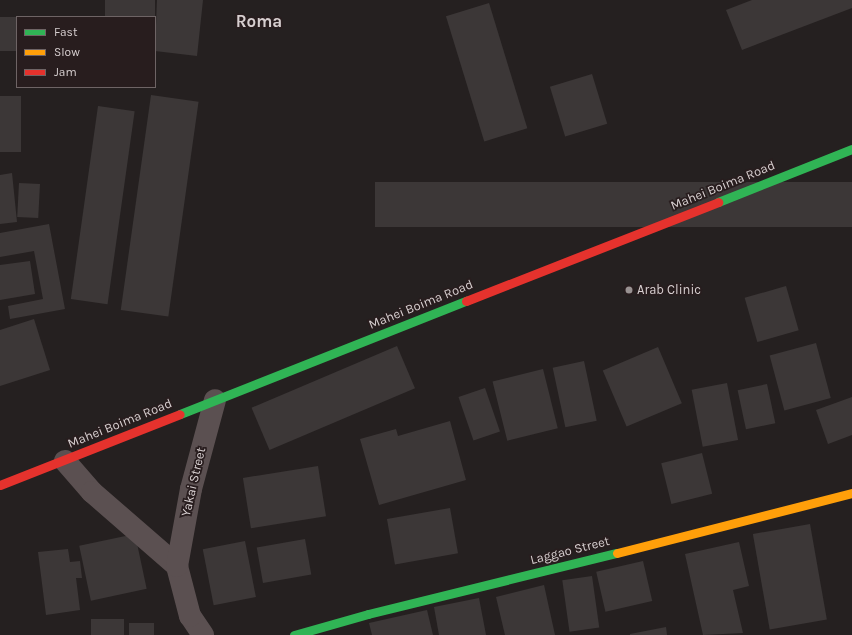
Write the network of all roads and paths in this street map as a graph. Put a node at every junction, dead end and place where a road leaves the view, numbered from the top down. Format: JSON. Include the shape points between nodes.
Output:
{"nodes":[{"id":1,"x":852,"y":149,"type":"edge"},
{"id":2,"x":215,"y":400,"type":"junction"},
{"id":3,"x":65,"y":461,"type":"junction"},
{"id":4,"x":0,"y":485,"type":"edge"},
{"id":5,"x":852,"y":493,"type":"edge"},
{"id":6,"x":177,"y":566,"type":"junction"},
{"id":7,"x":203,"y":635,"type":"edge"},
{"id":8,"x":294,"y":635,"type":"edge"}],
"edges":[{"from":1,"to":2,"type":"main road","name":"Mahei Boima Road"},
{"from":2,"to":3,"type":"main road","name":"Mahei Boima Road"},
{"from":2,"to":6,"type":"street","name":"Yakai Street","via":[[191,489]]},
{"from":3,"to":4,"type":"main road","name":"Mahei Boima Road"},
{"from":3,"to":6,"type":"street","via":[[92,492]]},
{"from":5,"to":8,"type":"main road","name":"Laggao Street","via":[[755,520],[368,614]]},
{"from":6,"to":7,"type":"street","name":"Yakai Street","via":[[190,616]]}]}
